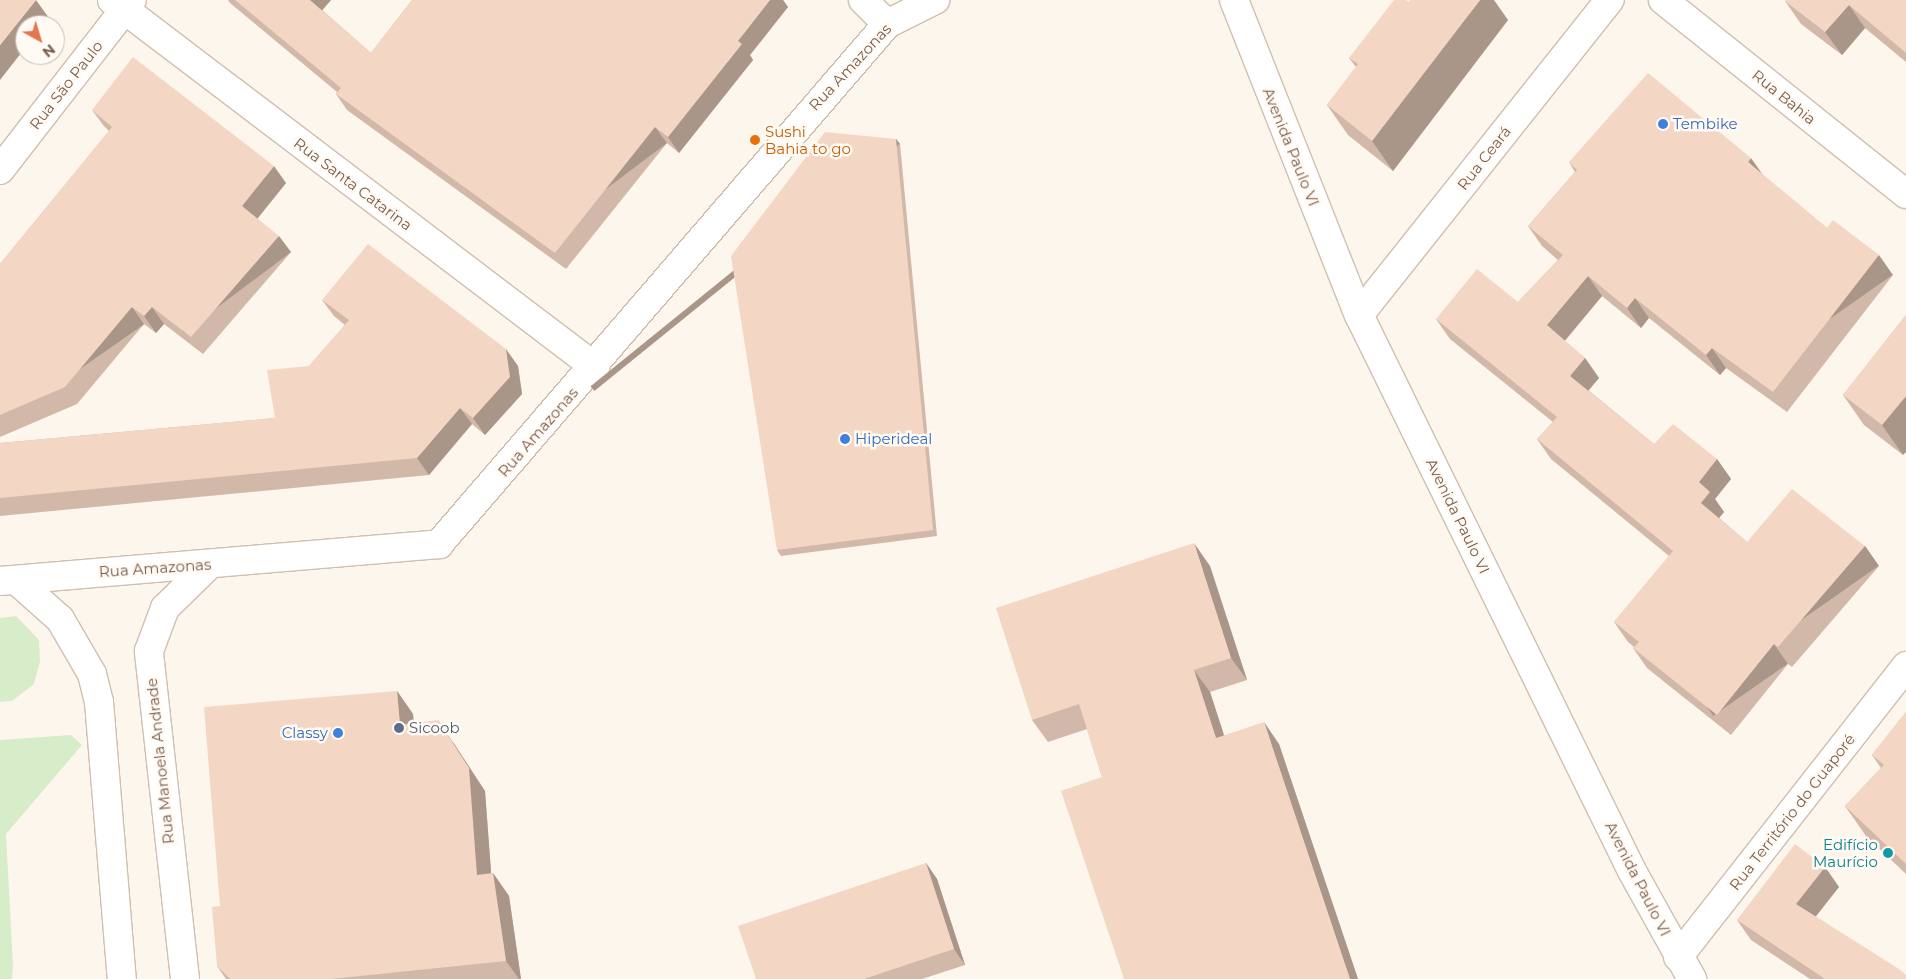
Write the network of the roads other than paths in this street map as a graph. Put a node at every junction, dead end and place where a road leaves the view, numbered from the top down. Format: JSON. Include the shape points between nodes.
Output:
{"nodes":[{"id":1,"x":863,"y":0,"type":"edge"},
{"id":2,"x":935,"y":0,"type":"edge"},
{"id":3,"x":1212,"y":0,"type":"edge"},
{"id":4,"x":1234,"y":0,"type":"edge"},
{"id":5,"x":1610,"y":0,"type":"edge"},
{"id":6,"x":1663,"y":0,"type":"edge"},
{"id":7,"x":123,"y":3,"type":"edge"},
{"id":8,"x":886,"y":24,"type":"junction"},
{"id":9,"x":1248,"y":42,"type":"junction"},
{"id":10,"x":0,"y":170,"type":"edge"},
{"id":11,"x":1906,"y":194,"type":"edge"},
{"id":12,"x":1359,"y":315,"type":"junction"},
{"id":13,"x":595,"y":367,"type":"junction"},
{"id":14,"x":210,"y":564,"type":"junction"},
{"id":15,"x":8,"y":580,"type":"edge"},
{"id":16,"x":1906,"y":666,"type":"edge"},
{"id":17,"x":1685,"y":968,"type":"edge"},
{"id":18,"x":122,"y":979,"type":"edge"},
{"id":19,"x":185,"y":979,"type":"edge"}],
"edges":[{"from":1,"to":8,"type":"street"},
{"from":2,"to":8,"type":"street","name":"Rua Amazonas"},
{"from":3,"to":9,"type":"street","name":"Avenida Paulo VI"},
{"from":4,"to":9,"type":"street","name":"Avenida Paulo VI"},
{"from":5,"to":12,"type":"street","name":"Rua Ceará"},
{"from":6,"to":11,"type":"street","name":"Rua Bahia"},
{"from":7,"to":10,"type":"street","name":"Rua São Paulo"},
{"from":7,"to":13,"type":"street","name":"Rua Santa Catarina"},
{"from":8,"to":13,"type":"street","name":"Rua Amazonas"},
{"from":9,"to":12,"type":"street","name":"Avenida Paulo VI"},
{"from":12,"to":17,"type":"street","name":"Avenida Paulo VI"},
{"from":13,"to":14,"type":"street","name":"Rua Amazonas","via":[[439,544]]},
{"from":14,"to":15,"type":"street","name":"Rua Amazonas"},
{"from":14,"to":19,"type":"street","name":"Rua Manoela Andrade","via":[[165,608],[149,651]]},
{"from":15,"to":18,"type":"street","via":[[60,619],[92,674],[99,702]]},
{"from":16,"to":17,"type":"street","name":"Rua Território do Guaporé"}]}
